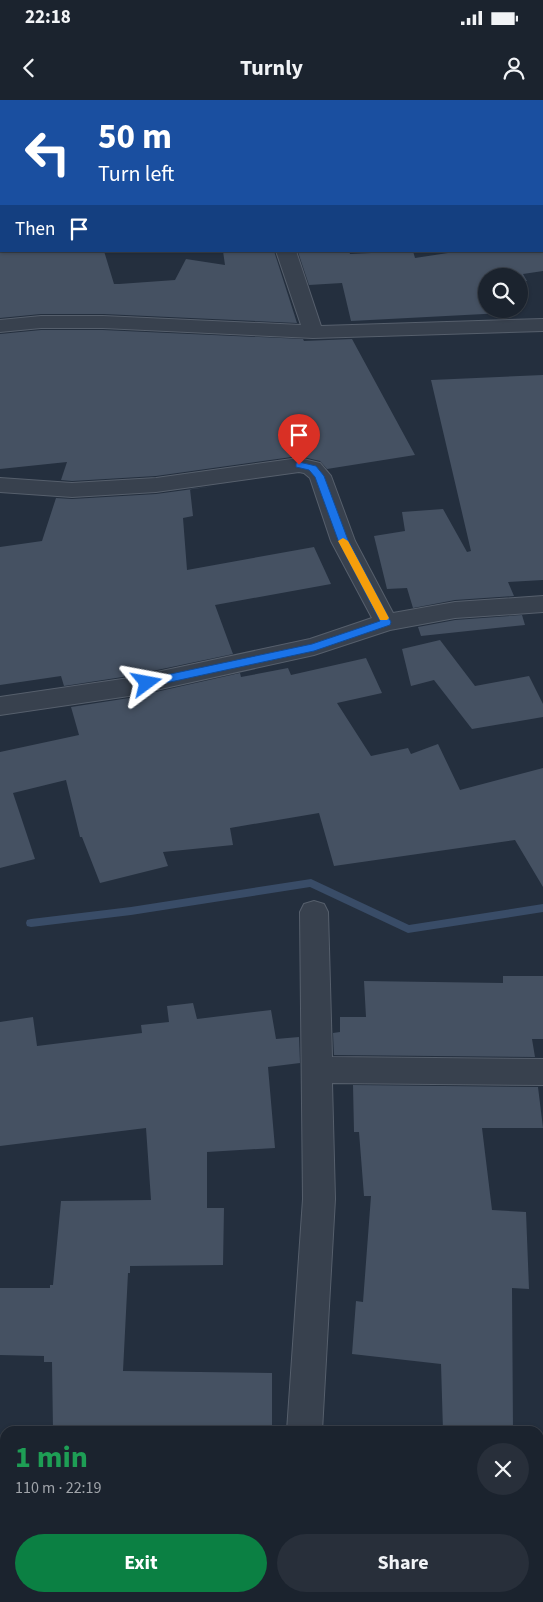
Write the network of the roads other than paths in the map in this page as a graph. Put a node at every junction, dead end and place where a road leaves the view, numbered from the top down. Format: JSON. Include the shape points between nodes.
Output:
{"nodes":[{"id":1,"x":286,"y":252,"type":"edge"},
{"id":2,"x":543,"y":325,"type":"edge"},
{"id":3,"x":0,"y":326,"type":"edge"},
{"id":4,"x":312,"y":332,"type":"junction"},
{"id":5,"x":0,"y":485,"type":"edge"},
{"id":6,"x":543,"y":604,"type":"edge"},
{"id":7,"x":386,"y":622,"type":"junction"},
{"id":8,"x":0,"y":706,"type":"edge"},
{"id":9,"x":314,"y":912,"type":"dead end"},
{"id":10,"x":317,"y":1070,"type":"junction"},
{"id":11,"x":543,"y":1072,"type":"edge"},
{"id":12,"x":304,"y":1426,"type":"edge"}],
"edges":[{"from":1,"to":4,"type":"street"},
{"from":2,"to":4,"type":"street"},
{"from":3,"to":4,"type":"street","via":[[103,322]]},
{"from":5,"to":7,"type":"street","via":[[72,490],[156,485],[299,465],[312,468],[320,476],[343,540]]},
{"from":6,"to":7,"type":"street","via":[[455,610]]},
{"from":7,"to":8,"type":"street","via":[[314,647],[129,687]]},
{"from":9,"to":10,"type":"street"},
{"from":10,"to":11,"type":"street"},
{"from":10,"to":12,"type":"street","via":[[320,1199]]}]}
